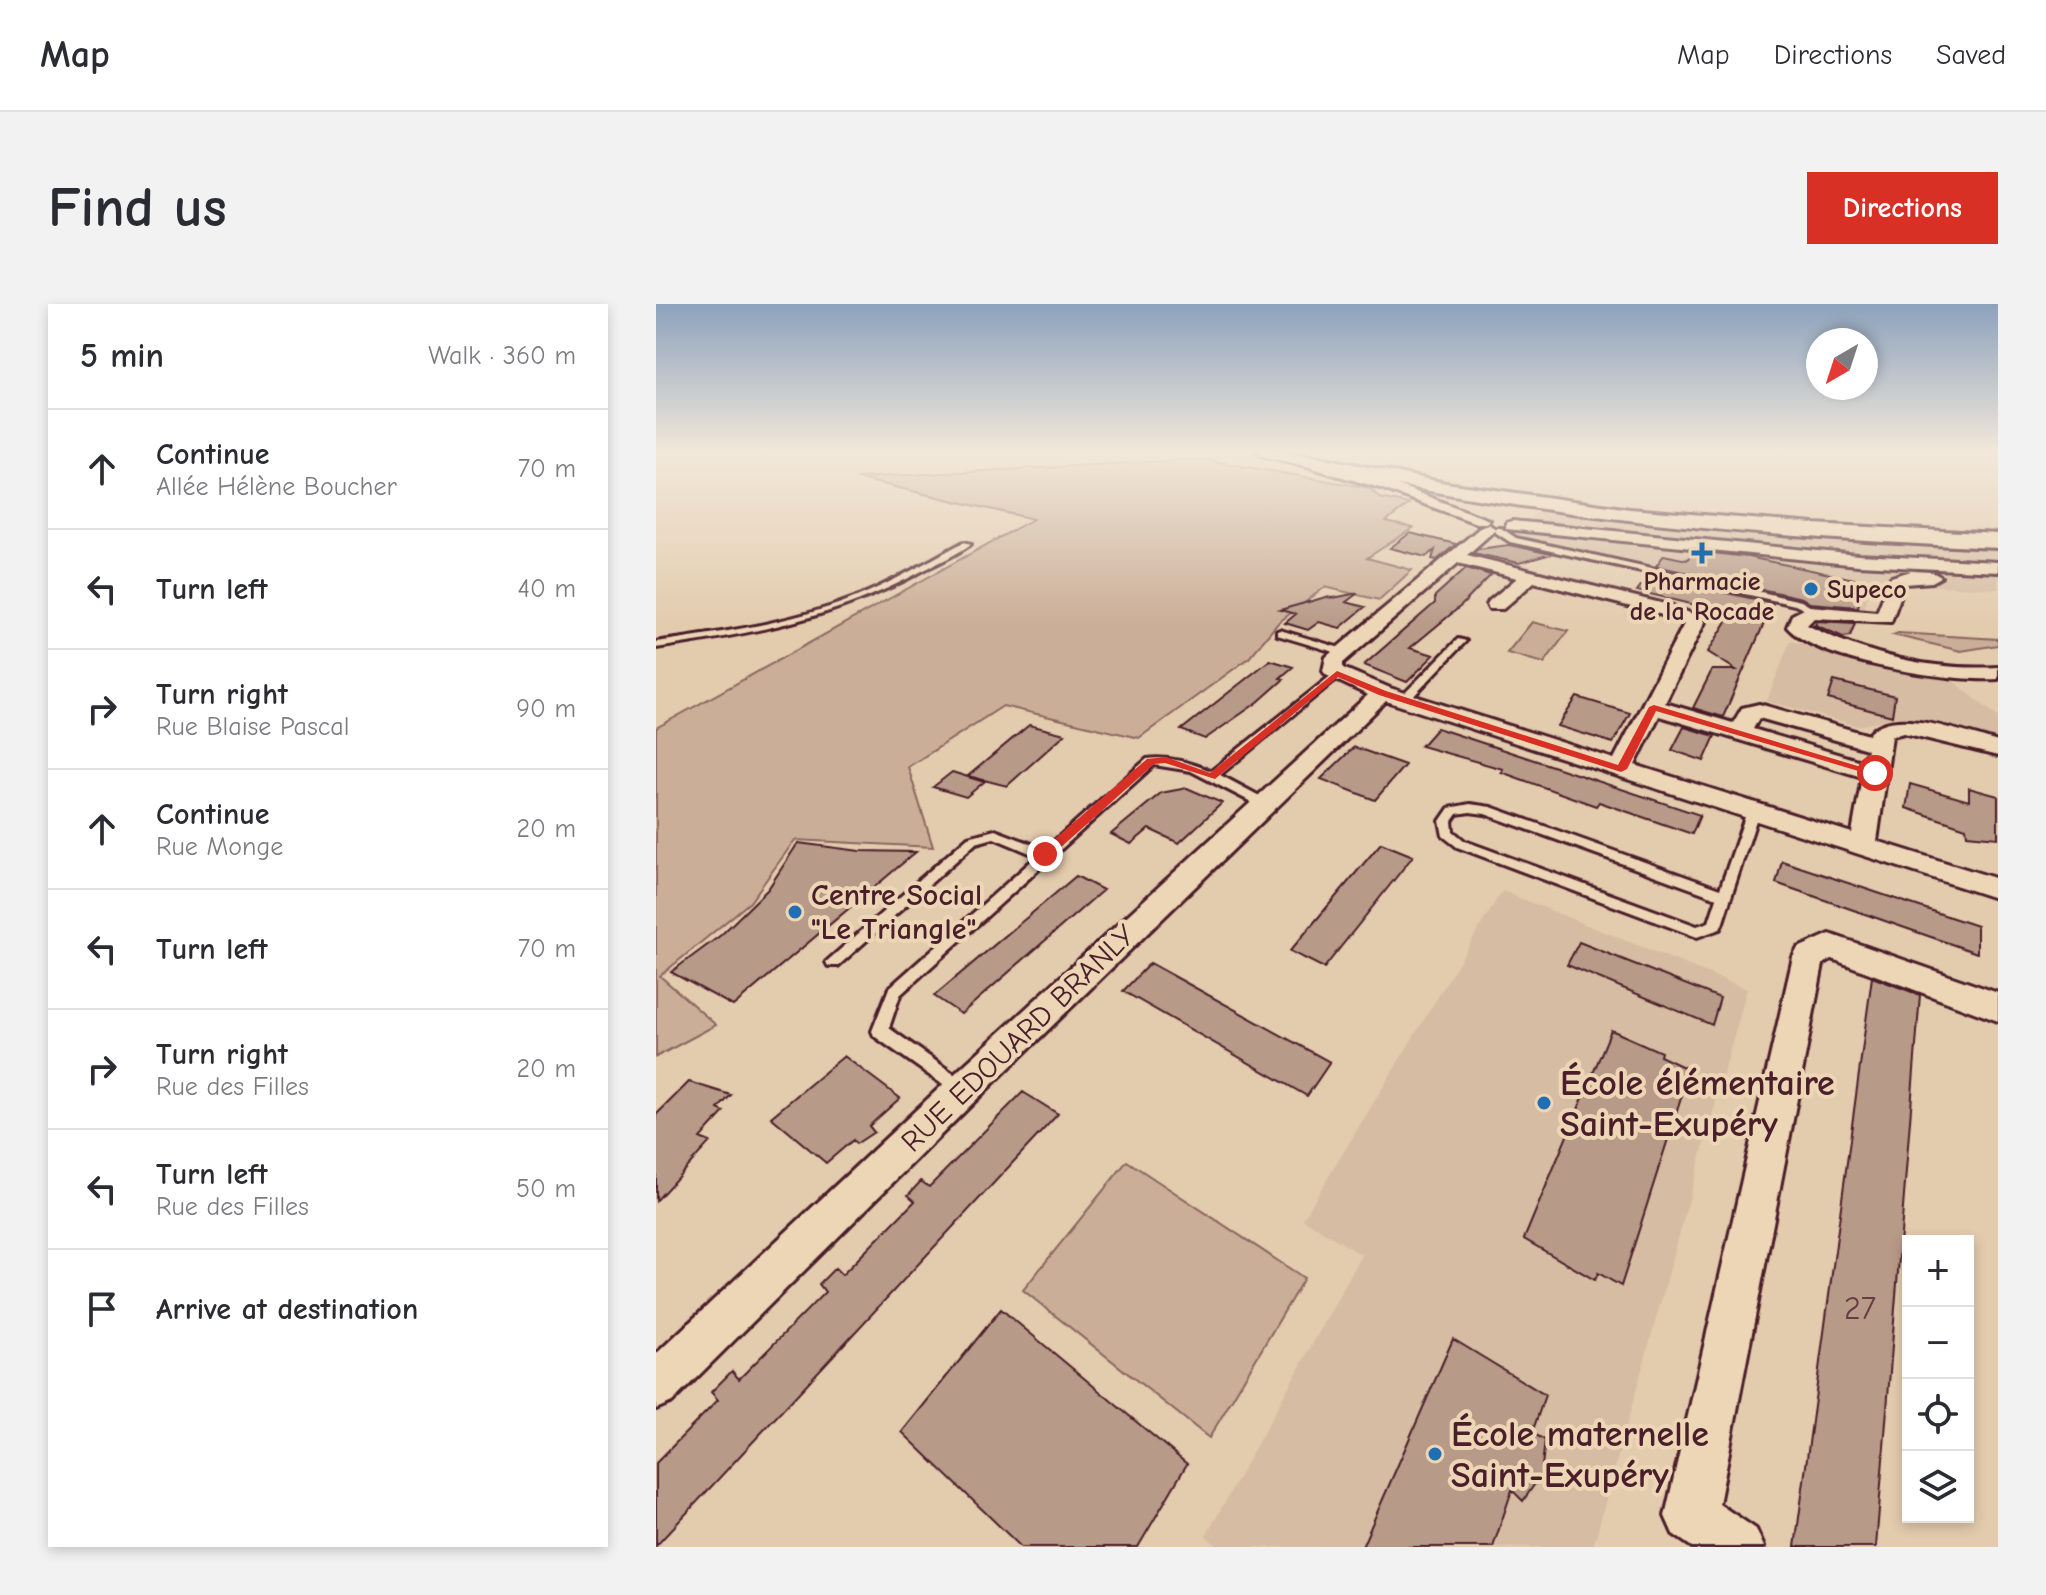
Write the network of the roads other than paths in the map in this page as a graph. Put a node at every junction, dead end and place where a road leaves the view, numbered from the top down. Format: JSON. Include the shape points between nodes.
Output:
{"nodes":[{"id":1,"x":1448,"y":509,"type":"edge"},
{"id":2,"x":1588,"y":509,"type":"edge"},
{"id":3,"x":1495,"y":527,"type":"junction"},
{"id":4,"x":1998,"y":541,"type":"edge"},
{"id":5,"x":967,"y":544,"type":"dead end"},
{"id":6,"x":1455,"y":557,"type":"junction"},
{"id":7,"x":1978,"y":566,"type":"junction"},
{"id":8,"x":1998,"y":567,"type":"edge"},
{"id":9,"x":1530,"y":576,"type":"junction"},
{"id":10,"x":1998,"y":579,"type":"edge"},
{"id":11,"x":1496,"y":605,"type":"dead end"},
{"id":12,"x":1816,"y":612,"type":"junction"},
{"id":13,"x":1280,"y":633,"type":"dead end"},
{"id":14,"x":1461,"y":641,"type":"dead end"},
{"id":15,"x":656,"y":645,"type":"edge"},
{"id":16,"x":1344,"y":652,"type":"junction"},
{"id":17,"x":1998,"y":673,"type":"edge"},
{"id":18,"x":1337,"y":674,"type":"junction"},
{"id":19,"x":1393,"y":696,"type":"junction"},
{"id":20,"x":1654,"y":707,"type":"junction"},
{"id":21,"x":1740,"y":733,"type":"junction"},
{"id":22,"x":1880,"y":745,"type":"junction"},
{"id":23,"x":1998,"y":749,"type":"edge"},
{"id":24,"x":1621,"y":769,"type":"junction"},
{"id":25,"x":1875,"y":773,"type":"junction"},
{"id":26,"x":1211,"y":777,"type":"junction"},
{"id":27,"x":1265,"y":804,"type":"junction"},
{"id":28,"x":1753,"y":811,"type":"junction"},
{"id":29,"x":1863,"y":846,"type":"junction"},
{"id":30,"x":1045,"y":854,"type":"junction"},
{"id":31,"x":1998,"y":889,"type":"edge"},
{"id":32,"x":1725,"y":896,"type":"junction"},
{"id":33,"x":833,"y":962,"type":"dead end"},
{"id":34,"x":1998,"y":1007,"type":"edge"},
{"id":35,"x":962,"y":1090,"type":"junction"},
{"id":36,"x":656,"y":1386,"type":"edge"},
{"id":37,"x":1738,"y":1547,"type":"edge"}],
"edges":[{"from":1,"to":3,"type":"street"},
{"from":2,"to":4,"type":"main road"},
{"from":3,"to":6,"type":"street"},
{"from":3,"to":7,"type":"street"},
{"from":3,"to":12,"type":"lane","via":[[1513,540],[1798,603]]},
{"from":5,"to":15,"type":"lane","via":[[856,600],[797,620]]},
{"from":6,"to":9,"type":"street"},
{"from":6,"to":16,"type":"street"},
{"from":7,"to":8,"type":"street"},
{"from":7,"to":10,"type":"street"},
{"from":9,"to":11,"type":"street"},
{"from":9,"to":20,"type":"street","via":[[1695,622]]},
{"from":10,"to":12,"type":"street","via":[[1911,576],[1897,581],[1884,618]]},
{"from":12,"to":17,"type":"street","via":[[1799,619],[1797,627],[1844,648],[1941,672]]},
{"from":13,"to":16,"type":"lane"},
{"from":14,"to":19,"type":"lane"},
{"from":16,"to":18,"type":"street","via":[[1333,661]]},
{"from":18,"to":19,"type":"street"},
{"from":18,"to":26,"type":"lane"},
{"from":19,"to":24,"type":"street"},
{"from":19,"to":27,"type":"street","name":"RUE EDOUARD BRANLY"},
{"from":20,"to":21,"type":"street"},
{"from":20,"to":24,"type":"street"},
{"from":21,"to":22,"type":"street","via":[[1750,713],[1759,711]]},
{"from":21,"to":25,"type":"street"},
{"from":22,"to":23,"type":"street","via":[[1881,734],[1889,727],[1904,726]]},
{"from":22,"to":25,"type":"street"},
{"from":24,"to":28,"type":"street"},
{"from":25,"to":29,"type":"street"},
{"from":26,"to":27,"type":"lane"},
{"from":26,"to":30,"type":"lane","via":[[1166,760],[1151,761]]},
{"from":27,"to":35,"type":"street","name":"RUE EDOUARD BRANLY"},
{"from":28,"to":29,"type":"street"},
{"from":28,"to":32,"type":"lane"},
{"from":29,"to":31,"type":"street"},
{"from":30,"to":33,"type":"lane","via":[[995,834],[972,840]]},
{"from":30,"to":35,"type":"lane","via":[[894,992],[880,1031]]},
{"from":32,"to":32,"type":"lane","via":[[1715,925],[1697,932],[1461,844],[1447,833],[1446,821],[1453,811],[1487,810]]},
{"from":34,"to":37,"type":"street","via":[[1830,946],[1809,957],[1691,1516]]},
{"from":35,"to":36,"type":"street","name":"RUE EDOUARD BRANLY"}]}
